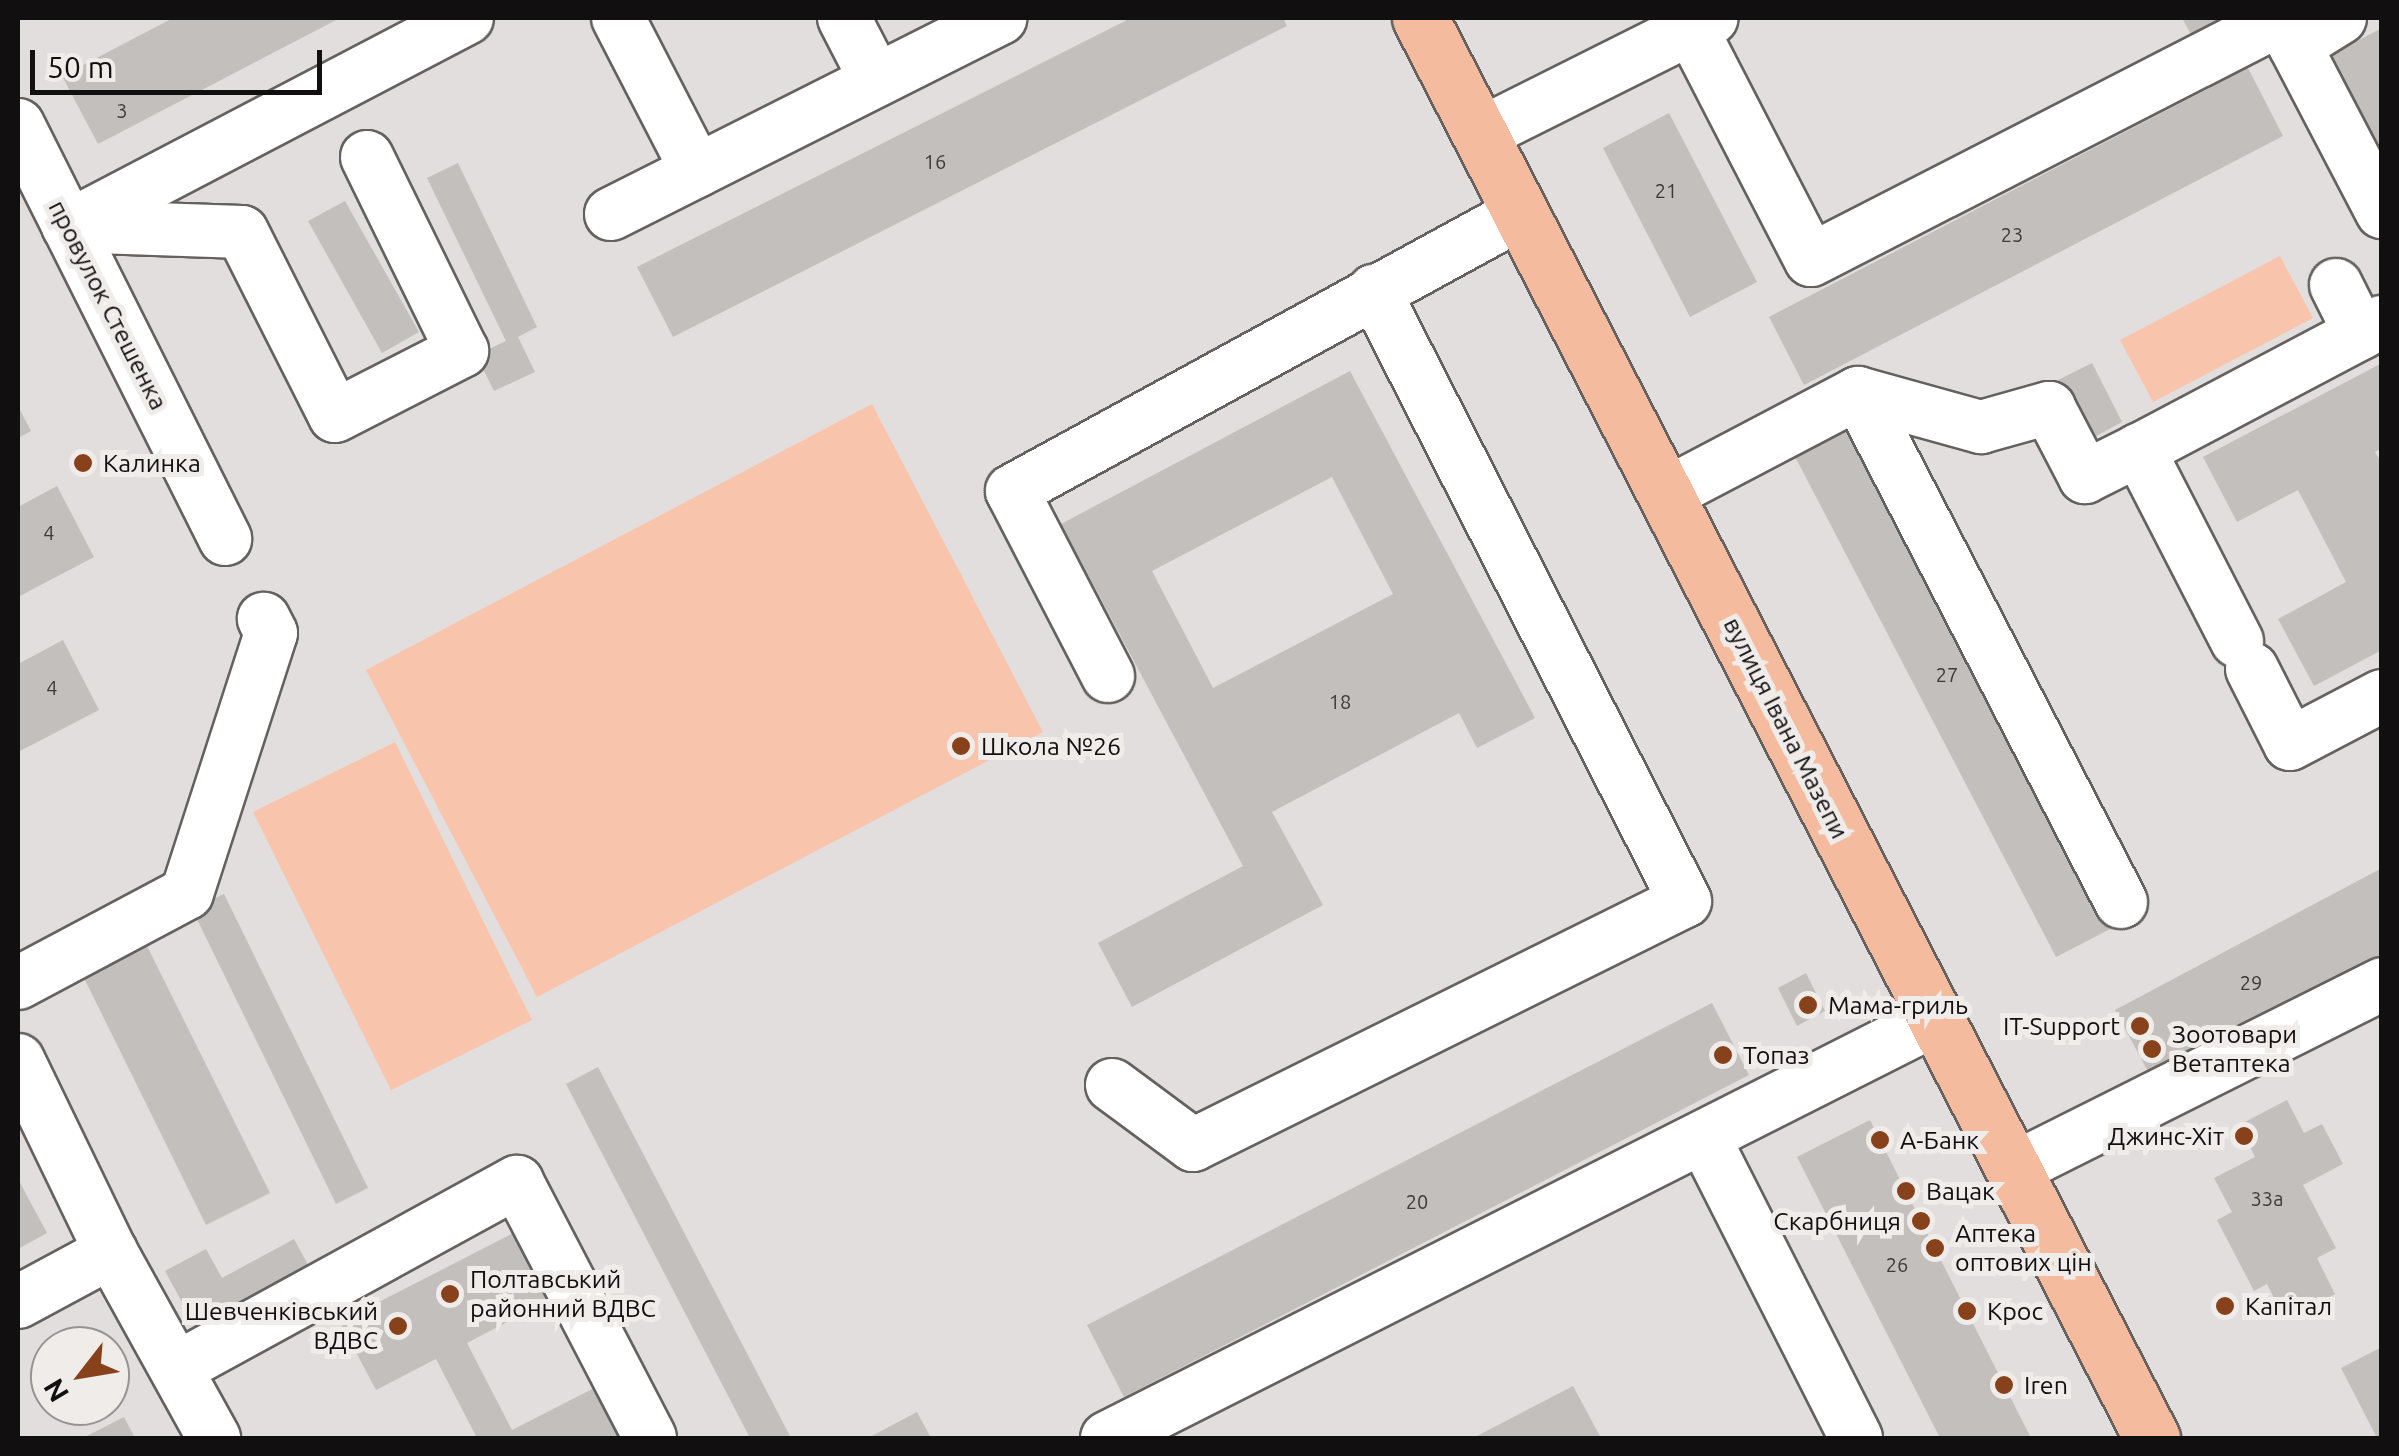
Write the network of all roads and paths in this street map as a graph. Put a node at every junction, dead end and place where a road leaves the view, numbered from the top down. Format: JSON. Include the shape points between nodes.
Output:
{"nodes":[{"id":1,"x":467,"y":18,"type":"edge"},
{"id":2,"x":618,"y":18,"type":"edge"},
{"id":3,"x":844,"y":18,"type":"edge"},
{"id":4,"x":1000,"y":18,"type":"edge"},
{"id":5,"x":1420,"y":18,"type":"edge"},
{"id":6,"x":2340,"y":18,"type":"edge"},
{"id":7,"x":1702,"y":23,"type":"edge"},
{"id":8,"x":2295,"y":46,"type":"junction"},
{"id":9,"x":876,"y":80,"type":"junction"},
{"id":10,"x":18,"y":125,"type":"edge"},
{"id":11,"x":1480,"y":134,"type":"junction"},
{"id":12,"x":367,"y":157,"type":"dead end"},
{"id":13,"x":697,"y":171,"type":"junction"},
{"id":14,"x":2382,"y":212,"type":"edge"},
{"id":15,"x":610,"y":214,"type":"dead end"},
{"id":16,"x":1521,"y":214,"type":"junction"},
{"id":17,"x":68,"y":226,"type":"junction"},
{"id":18,"x":2336,"y":286,"type":"dead end"},
{"id":19,"x":1374,"y":291,"type":"junction"},
{"id":20,"x":2371,"y":327,"type":"edge"},
{"id":21,"x":1858,"y":394,"type":"junction"},
{"id":22,"x":2139,"y":450,"type":"junction"},
{"id":23,"x":1666,"y":494,"type":"junction"},
{"id":24,"x":225,"y":539,"type":"dead end"},
{"id":25,"x":264,"y":619,"type":"dead end"},
{"id":26,"x":1108,"y":676,"type":"dead end"},
{"id":27,"x":2382,"y":696,"type":"edge"},
{"id":28,"x":2121,"y":902,"type":"dead end"},
{"id":29,"x":18,"y":983,"type":"edge"},
{"id":30,"x":2382,"y":984,"type":"edge"},
{"id":31,"x":1936,"y":1019,"type":"junction"},
{"id":32,"x":18,"y":1060,"type":"edge"},
{"id":33,"x":1112,"y":1085,"type":"dead end"},
{"id":34,"x":1704,"y":1138,"type":"junction"},
{"id":35,"x":2013,"y":1168,"type":"junction"},
{"id":36,"x":111,"y":1252,"type":"junction"},
{"id":37,"x":18,"y":1302,"type":"edge"},
{"id":38,"x":177,"y":1368,"type":"junction"},
{"id":39,"x":214,"y":1438,"type":"edge"},
{"id":40,"x":650,"y":1438,"type":"edge"},
{"id":41,"x":1107,"y":1438,"type":"edge"},
{"id":42,"x":1856,"y":1438,"type":"edge"},
{"id":43,"x":2152,"y":1438,"type":"edge"}],
"edges":[{"from":1,"to":17,"type":"street"},
{"from":2,"to":13,"type":"street"},
{"from":3,"to":9,"type":"street"},
{"from":4,"to":9,"type":"street"},
{"from":5,"to":11,"type":"main road","name":"вулиця Івана Мазепи"},
{"from":6,"to":8,"type":"street"},
{"from":7,"to":8,"type":"street","via":[[1811,260],[2282,20]]},
{"from":7,"to":11,"type":"street"},
{"from":8,"to":14,"type":"street"},
{"from":9,"to":13,"type":"street"},
{"from":10,"to":17,"type":"street","name":"провулок Стешенка"},
{"from":11,"to":16,"type":"main road","name":"вулиця Івана Мазепи"},
{"from":12,"to":17,"type":"street","via":[[462,351],[335,416],[242,232]]},
{"from":13,"to":15,"type":"street"},
{"from":16,"to":19,"type":"street"},
{"from":16,"to":23,"type":"main road","name":"вулиця Івана Мазепи"},
{"from":17,"to":24,"type":"street","name":"провулок Стешенка"},
{"from":18,"to":20,"type":"street"},
{"from":19,"to":26,"type":"street","via":[[1012,491]]},
{"from":19,"to":33,"type":"street","via":[[1685,901],[1193,1146]]},
{"from":20,"to":22,"type":"street"},
{"from":21,"to":22,"type":"street","via":[[1981,427],[2049,408],[2086,477]]},
{"from":21,"to":23,"type":"street"},
{"from":21,"to":28,"type":"street"},
{"from":22,"to":27,"type":"street","via":[[2290,744]]},
{"from":23,"to":31,"type":"main road","name":"вулиця Івана Мазепи"},
{"from":25,"to":29,"type":"street","via":[[271,633],[187,893]]},
{"from":30,"to":35,"type":"street"},
{"from":31,"to":34,"type":"street"},
{"from":31,"to":35,"type":"main road","name":"вулиця Івана Мазепи"},
{"from":32,"to":36,"type":"street"},
{"from":34,"to":41,"type":"street"},
{"from":34,"to":42,"type":"street"},
{"from":35,"to":43,"type":"main road","name":"вулиця Івана Мазепи"},
{"from":36,"to":37,"type":"street"},
{"from":36,"to":38,"type":"street"},
{"from":38,"to":39,"type":"street"},
{"from":38,"to":40,"type":"street","via":[[516,1182]]}]}
